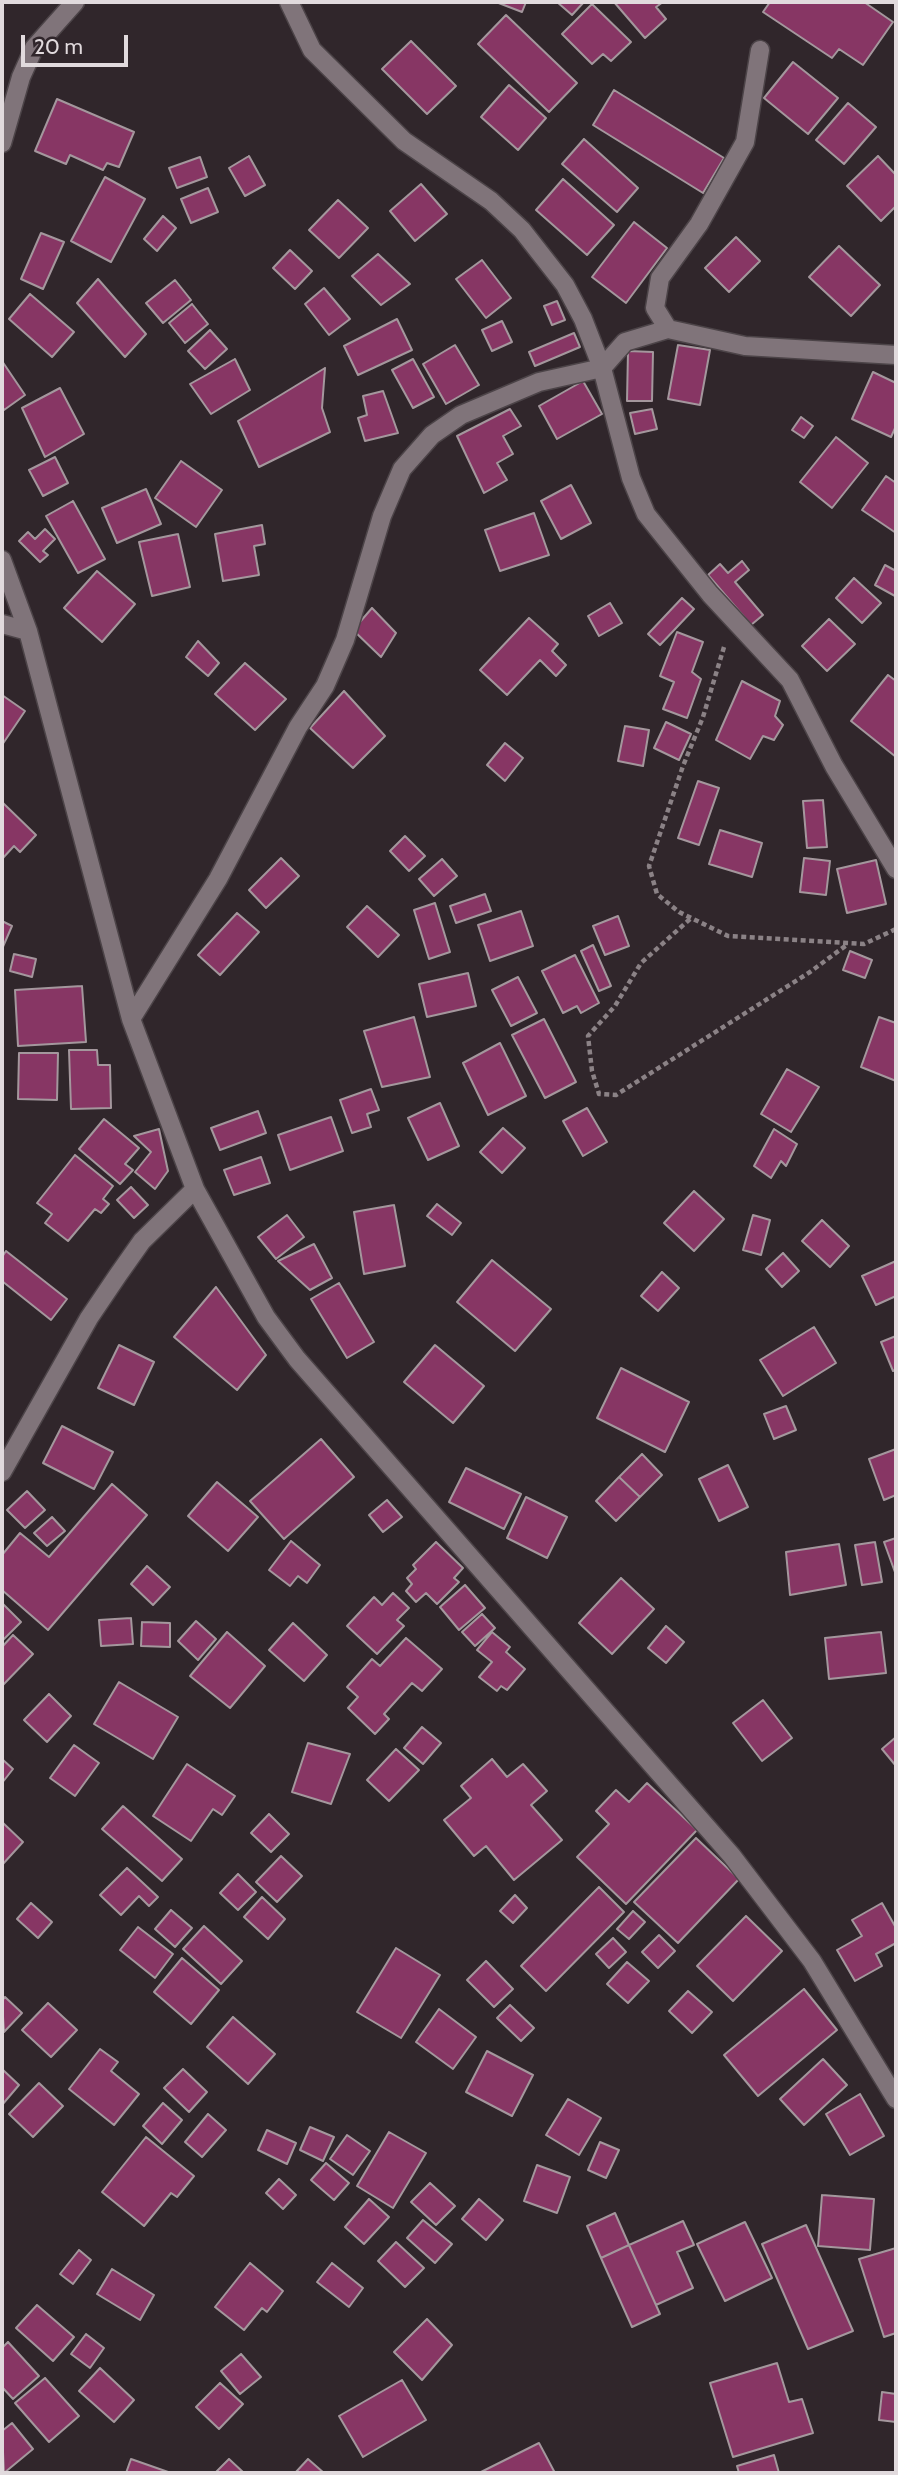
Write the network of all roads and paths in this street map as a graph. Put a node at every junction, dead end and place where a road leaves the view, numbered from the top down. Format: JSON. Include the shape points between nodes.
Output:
{"nodes":[{"id":1,"x":75,"y":2,"type":"edge"},
{"id":2,"x":289,"y":2,"type":"edge"},
{"id":3,"x":760,"y":50,"type":"dead end"},
{"id":4,"x":2,"y":143,"type":"edge"},
{"id":5,"x":668,"y":329,"type":"junction"},
{"id":6,"x":896,"y":355,"type":"edge"},
{"id":7,"x":602,"y":368,"type":"junction"},
{"id":8,"x":2,"y":560,"type":"edge"},
{"id":9,"x":733,"y":619,"type":"junction"},
{"id":10,"x":2,"y":624,"type":"edge"},
{"id":11,"x":28,"y":631,"type":"junction"},
{"id":12,"x":896,"y":869,"type":"edge"},
{"id":13,"x":690,"y":919,"type":"junction"},
{"id":14,"x":896,"y":929,"type":"edge"},
{"id":15,"x":848,"y":944,"type":"junction"},
{"id":16,"x":131,"y":1019,"type":"junction"},
{"id":17,"x":195,"y":1189,"type":"junction"},
{"id":18,"x":2,"y":1472,"type":"edge"},
{"id":19,"x":896,"y":2099,"type":"edge"}],
"edges":[{"from":1,"to":4,"type":"street","via":[[34,48]]},
{"from":2,"to":7,"type":"street","via":[[312,50],[404,141],[491,201],[522,230],[565,285]]},
{"from":3,"to":5,"type":"street","via":[[745,142],[699,224],[660,278],[655,308]]},
{"from":5,"to":6,"type":"street","via":[[745,346]]},
{"from":5,"to":7,"type":"street","via":[[625,342]]},
{"from":7,"to":9,"type":"street","via":[[631,478],[646,514]]},
{"from":7,"to":16,"type":"street","via":[[539,382],[461,415],[432,435],[402,469],[325,686],[298,727],[218,879]]},
{"from":8,"to":11,"type":"street"},
{"from":9,"to":12,"type":"street","via":[[790,680],[834,766]]},
{"from":9,"to":13,"type":"path","via":[[649,866],[657,894]]},
{"from":10,"to":11,"type":"street"},
{"from":11,"to":16,"type":"street"},
{"from":13,"to":15,"type":"path","via":[[728,936]]},
{"from":13,"to":15,"type":"path","via":[[641,963],[615,1006],[588,1036],[599,1094],[616,1095]]},
{"from":14,"to":15,"type":"path","via":[[864,944]]},
{"from":16,"to":17,"type":"street"},
{"from":17,"to":18,"type":"street","via":[[142,1241],[118,1275]]},
{"from":17,"to":19,"type":"street","via":[[266,1317],[297,1359],[732,1856],[812,1961]]}]}
